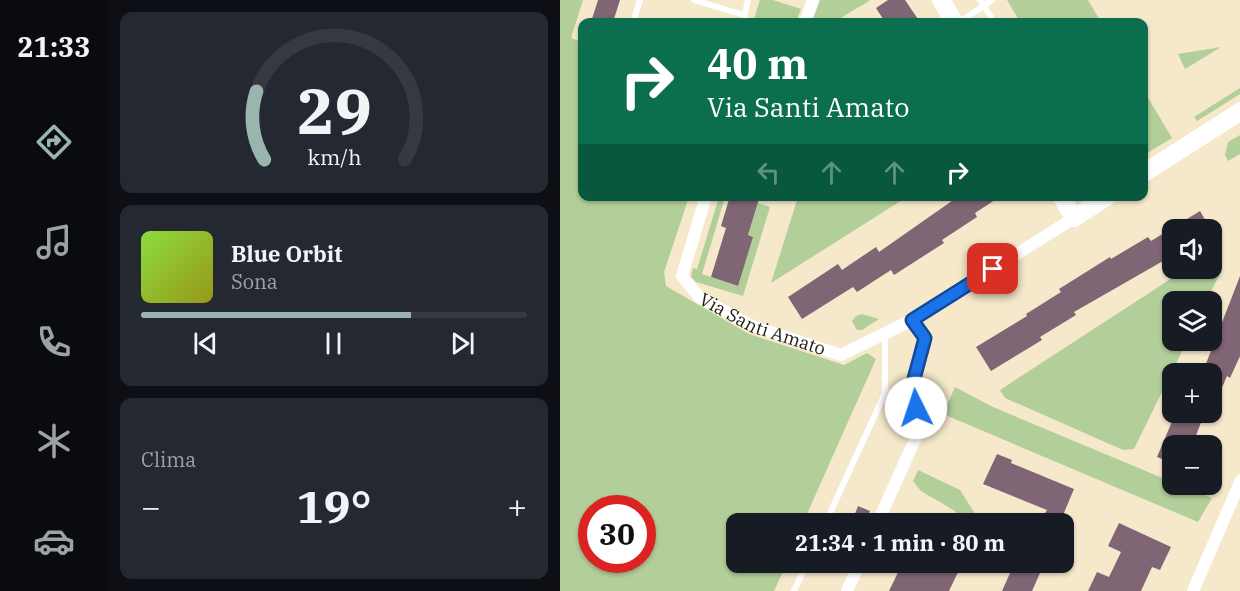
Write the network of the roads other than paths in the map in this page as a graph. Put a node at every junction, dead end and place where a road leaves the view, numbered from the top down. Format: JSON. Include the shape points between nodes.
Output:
{"nodes":[{"id":1,"x":640,"y":0,"type":"edge"},
{"id":2,"x":694,"y":0,"type":"edge"},
{"id":3,"x":748,"y":0,"type":"edge"},
{"id":4,"x":813,"y":0,"type":"edge"},
{"id":5,"x":941,"y":0,"type":"edge"},
{"id":6,"x":992,"y":0,"type":"edge"},
{"id":7,"x":982,"y":3,"type":"edge"},
{"id":8,"x":634,"y":18,"type":"edge"},
{"id":9,"x":740,"y":18,"type":"edge"},
{"id":10,"x":743,"y":18,"type":"edge"},
{"id":11,"x":806,"y":18,"type":"edge"},
{"id":12,"x":952,"y":18,"type":"edge"},
{"id":13,"x":965,"y":18,"type":"edge"},
{"id":14,"x":991,"y":18,"type":"edge"},
{"id":15,"x":1239,"y":113,"type":"edge"},
{"id":16,"x":1148,"y":170,"type":"edge"},
{"id":17,"x":704,"y":201,"type":"edge"},
{"id":18,"x":1064,"y":201,"type":"edge"},
{"id":19,"x":1099,"y":201,"type":"edge"},
{"id":20,"x":1074,"y":218,"type":"junction"},
{"id":21,"x":912,"y":320,"type":"junction"},
{"id":22,"x":884,"y":332,"type":"junction"},
{"id":23,"x":911,"y":390,"type":"junction"},
{"id":24,"x":885,"y":393,"type":"junction"},
{"id":25,"x":1241,"y":480,"type":"edge"},
{"id":26,"x":830,"y":513,"type":"edge"},
{"id":27,"x":882,"y":513,"type":"edge"},
{"id":28,"x":802,"y":573,"type":"edge"},
{"id":29,"x":855,"y":573,"type":"edge"},
{"id":30,"x":794,"y":591,"type":"edge"},
{"id":31,"x":847,"y":591,"type":"edge"},
{"id":32,"x":1193,"y":591,"type":"edge"}],
"edges":[{"from":1,"to":8,"type":"lane"},
{"from":2,"to":9,"type":"lane"},
{"from":3,"to":10,"type":"lane"},
{"from":4,"to":11,"type":"street"},
{"from":5,"to":12,"type":"street"},
{"from":6,"to":7,"type":"lane"},
{"from":7,"to":13,"type":"lane"},
{"from":7,"to":14,"type":"lane"},
{"from":15,"to":16,"type":"street"},
{"from":17,"to":22,"type":"street","name":"Via Santi Amato","via":[[682,276],[699,297],[752,326],[841,355]]},
{"from":18,"to":20,"type":"street"},
{"from":19,"to":20,"type":"street","name":"Via Santi Amato"},
{"from":20,"to":21,"type":"street","name":"Via Santi Amato"},
{"from":21,"to":22,"type":"street","name":"Via Santi Amato"},
{"from":21,"to":23,"type":"street","via":[[925,338]]},
{"from":22,"to":24,"type":"lane"},
{"from":23,"to":24,"type":"lane"},
{"from":23,"to":27,"type":"street","via":[[921,426]]},
{"from":24,"to":26,"type":"lane"},
{"from":25,"to":32,"type":"street"},
{"from":28,"to":30,"type":"lane"},
{"from":29,"to":31,"type":"street"}]}
